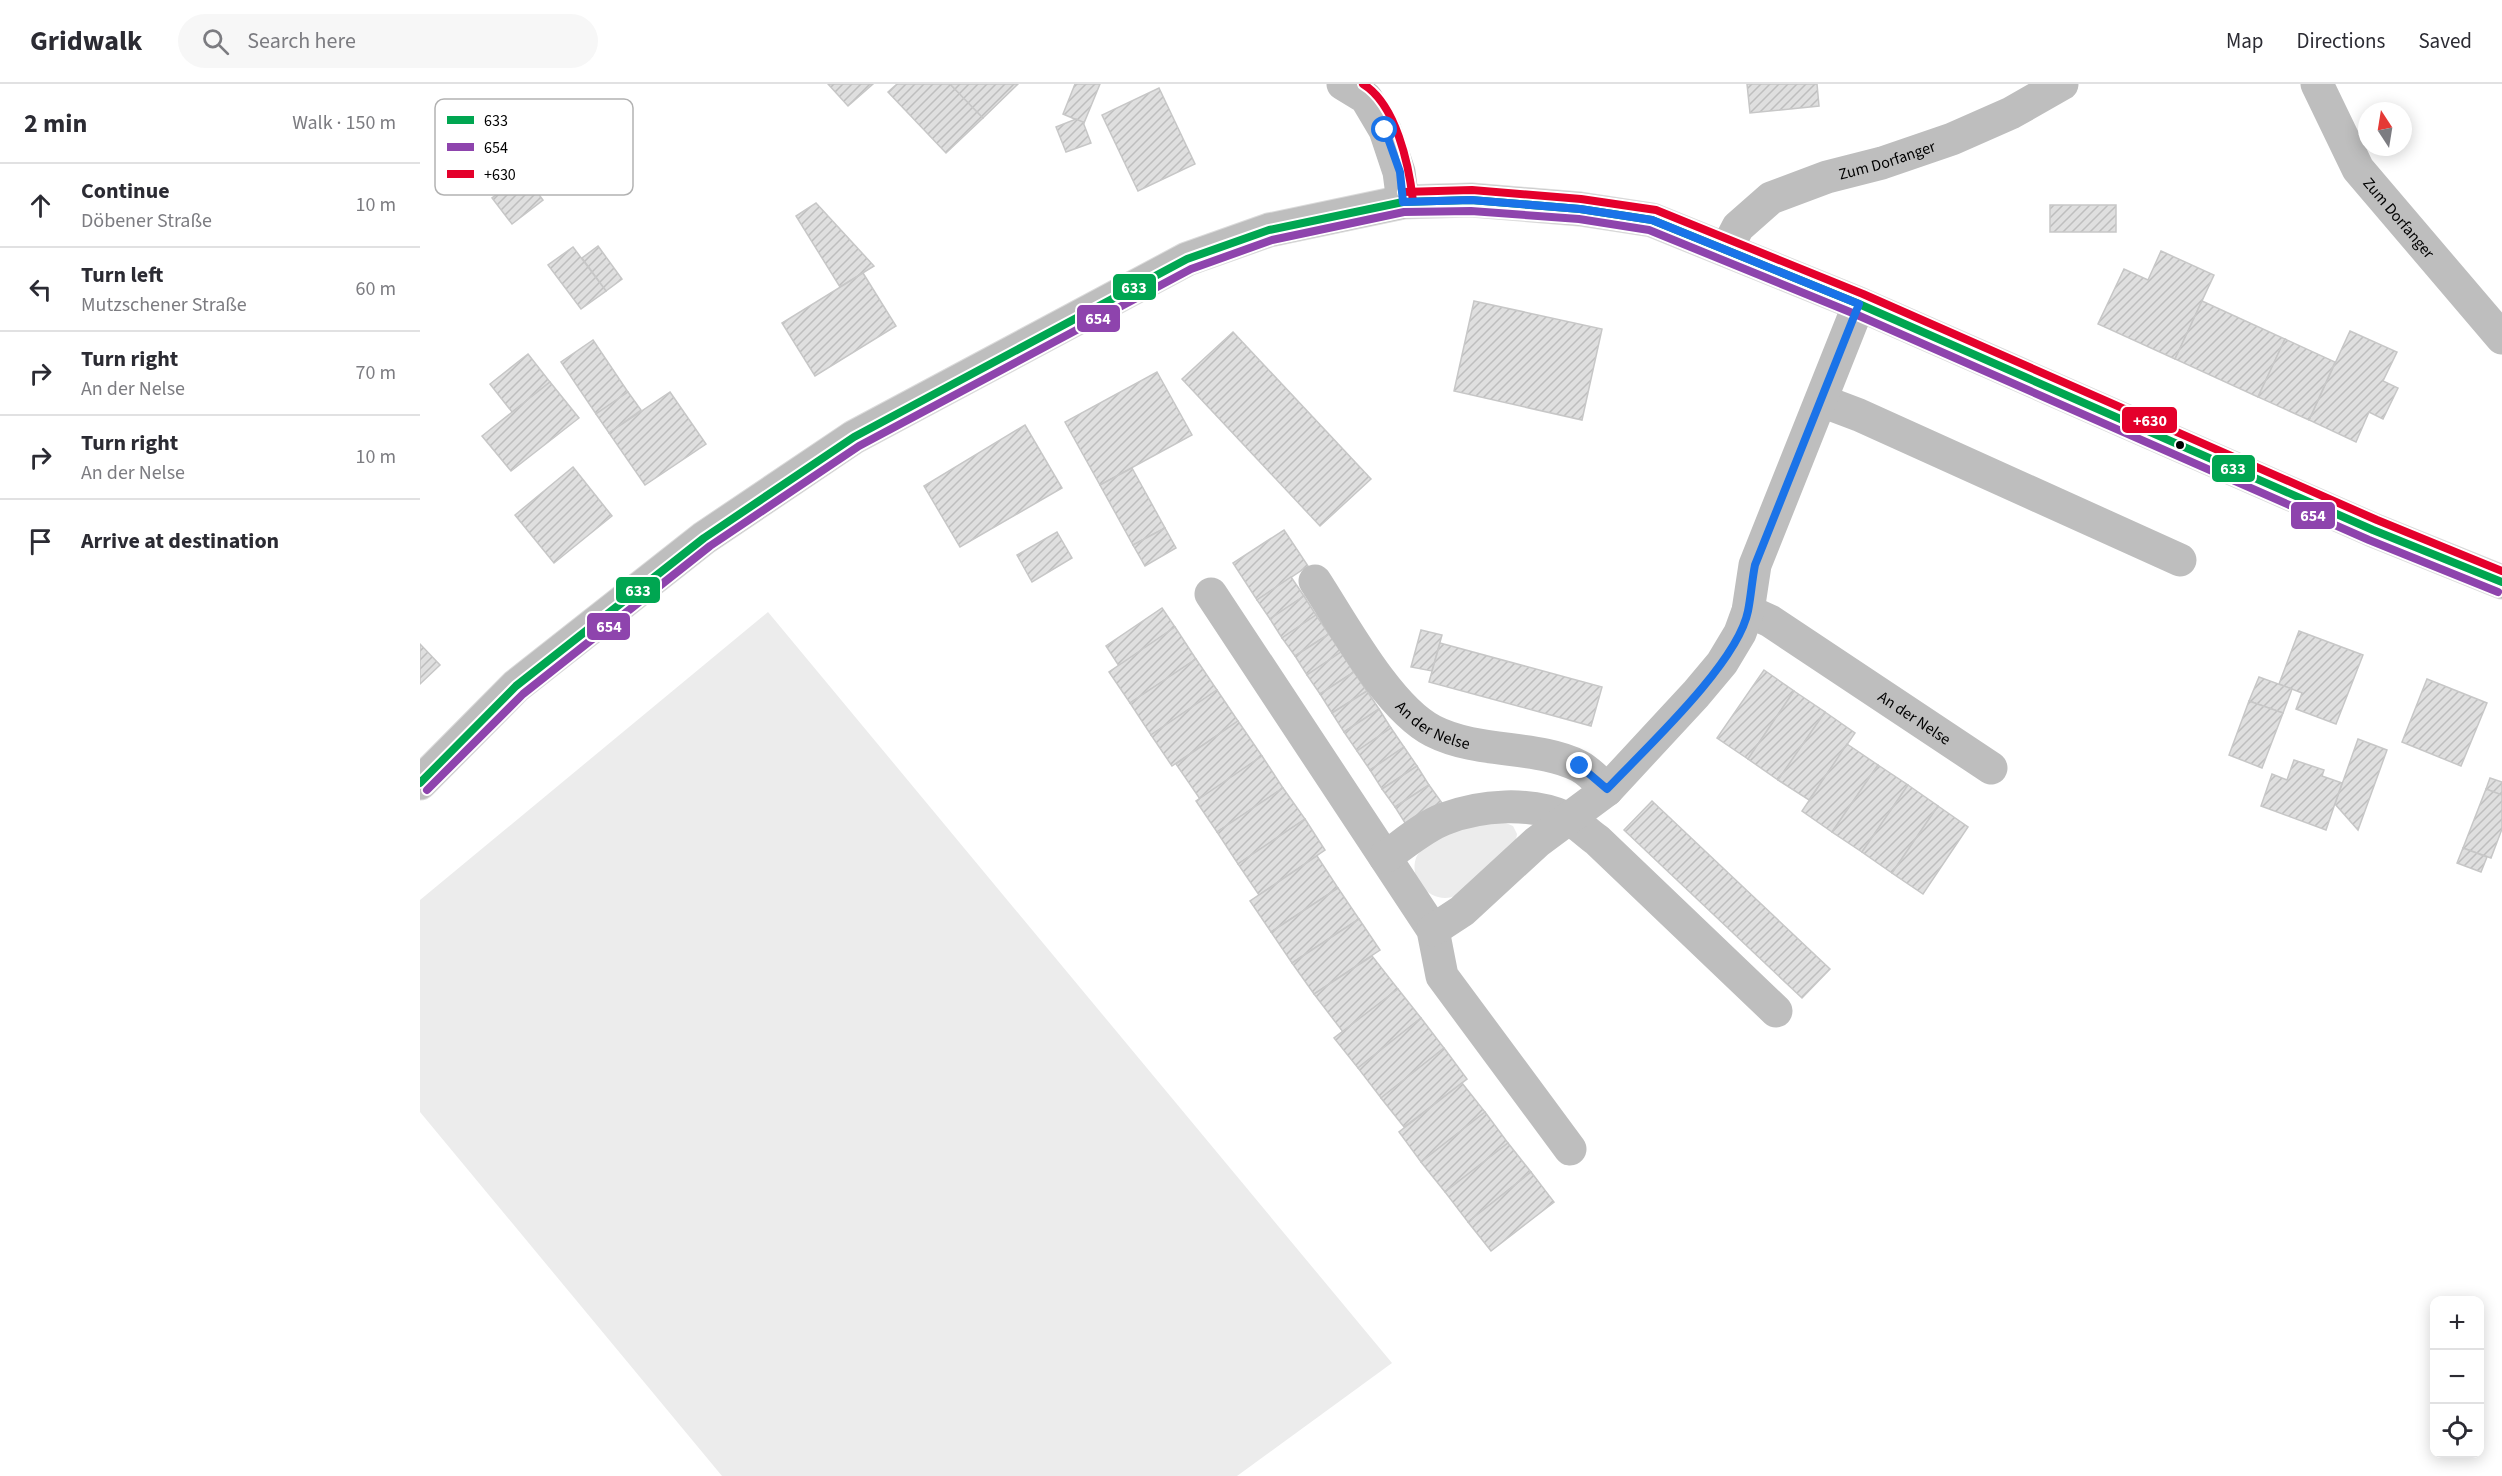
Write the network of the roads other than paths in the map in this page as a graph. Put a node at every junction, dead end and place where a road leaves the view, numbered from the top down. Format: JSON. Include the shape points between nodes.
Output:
{"nodes":[{"id":1,"x":2062,"y":84,"type":"edge"},
{"id":2,"x":2316,"y":84,"type":"edge"},
{"id":3,"x":1360,"y":89,"type":"edge"},
{"id":4,"x":1403,"y":202,"type":"junction"},
{"id":5,"x":1726,"y":250,"type":"junction"},
{"id":6,"x":1859,"y":304,"type":"junction"},
{"id":7,"x":2502,"y":338,"type":"edge"},
{"id":8,"x":1821,"y":401,"type":"junction"},
{"id":9,"x":2180,"y":560,"type":"dead end"},
{"id":10,"x":1315,"y":581,"type":"dead end"},
{"id":11,"x":2502,"y":582,"type":"edge"},
{"id":12,"x":1211,"y":594,"type":"dead end"},
{"id":13,"x":1748,"y":611,"type":"junction"},
{"id":14,"x":1990,"y":768,"type":"dead end"},
{"id":15,"x":420,"y":783,"type":"edge"},
{"id":16,"x":1607,"y":789,"type":"junction"},
{"id":17,"x":1570,"y":819,"type":"junction"},
{"id":18,"x":1385,"y":857,"type":"junction"},
{"id":19,"x":1433,"y":930,"type":"junction"},
{"id":20,"x":1776,"y":1011,"type":"dead end"},
{"id":21,"x":1570,"y":1149,"type":"dead end"}],
"edges":[{"from":1,"to":5,"type":"street","name":"Zum Dorfanger","via":[[2011,113],[1952,139],[1771,198],[1738,227]]},
{"from":2,"to":7,"type":"street","name":"Zum Dorfanger","via":[[2358,169]]},
{"from":3,"to":4,"type":"street","via":[[1385,130],[1400,172]]},
{"from":4,"to":5,"type":"street","via":[[1471,200],[1652,220]]},
{"from":4,"to":15,"type":"street","via":[[1269,230],[1187,259],[854,437],[704,538],[516,686]]},
{"from":5,"to":6,"type":"street"},
{"from":6,"to":8,"type":"street"},
{"from":6,"to":11,"type":"street","via":[[2373,530]]},
{"from":8,"to":9,"type":"street"},
{"from":8,"to":13,"type":"street","via":[[1755,565]]},
{"from":10,"to":16,"type":"street","name":"An der Nelse","via":[[1383,683],[1432,730],[1494,749],[1550,757],[1580,766]]},
{"from":12,"to":18,"type":"street"},
{"from":13,"to":14,"type":"street","name":"An der Nelse","via":[[1770,621]]},
{"from":13,"to":16,"type":"street","via":[[1722,663]]},
{"from":16,"to":17,"type":"street"},
{"from":17,"to":18,"type":"street","via":[[1549,810],[1505,807],[1470,811],[1442,820]]},
{"from":17,"to":19,"type":"street","via":[[1537,842],[1462,911]]},
{"from":17,"to":20,"type":"street","via":[[1597,840]]},
{"from":18,"to":19,"type":"street"},
{"from":19,"to":21,"type":"street","via":[[1442,976]]}]}
